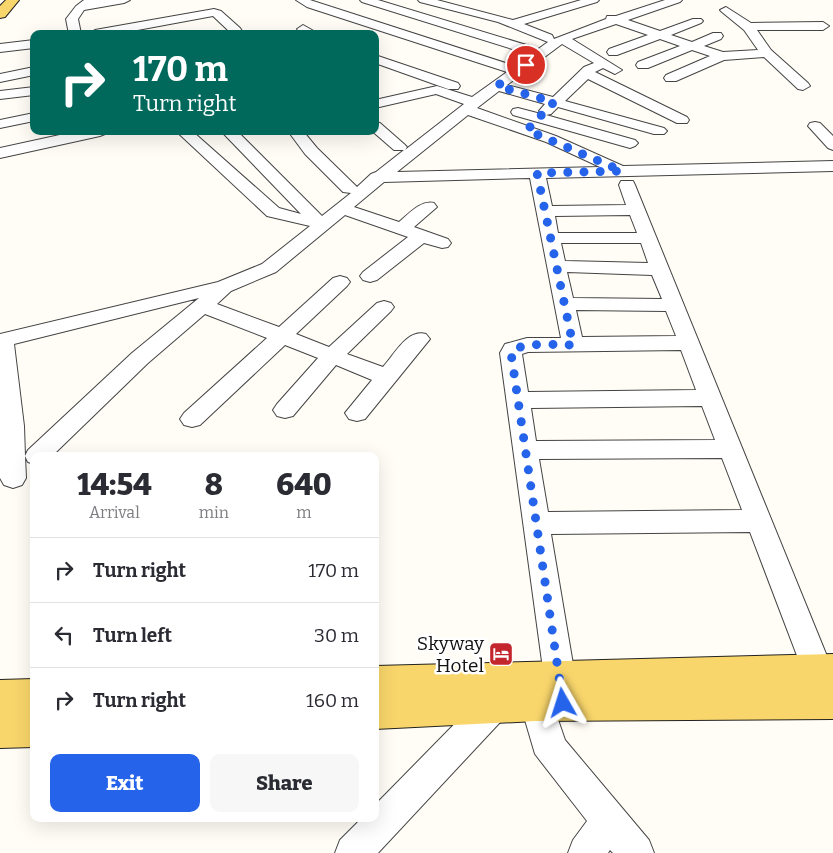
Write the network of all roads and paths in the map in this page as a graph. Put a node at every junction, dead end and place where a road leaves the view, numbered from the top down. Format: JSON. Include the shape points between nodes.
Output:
{"nodes":[{"id":1,"x":12,"y":0,"type":"edge"},
{"id":2,"x":124,"y":0,"type":"edge"},
{"id":3,"x":302,"y":0,"type":"edge"},
{"id":4,"x":426,"y":0,"type":"edge"},
{"id":5,"x":593,"y":0,"type":"edge"},
{"id":6,"x":660,"y":0,"type":"edge"},
{"id":7,"x":675,"y":0,"type":"edge"},
{"id":8,"x":88,"y":2,"type":"edge"},
{"id":9,"x":365,"y":3,"type":"edge"},
{"id":10,"x":472,"y":3,"type":"dead end"},
{"id":11,"x":543,"y":4,"type":"dead end"},
{"id":12,"x":454,"y":8,"type":"junction"},
{"id":13,"x":509,"y":8,"type":"dead end"},
{"id":14,"x":560,"y":10,"type":"junction"},
{"id":15,"x":726,"y":10,"type":"dead end"},
{"id":16,"x":0,"y":14,"type":"edge"},
{"id":17,"x":778,"y":14,"type":"dead end"},
{"id":18,"x":483,"y":15,"type":"junction"},
{"id":19,"x":113,"y":17,"type":"dead end"},
{"id":20,"x":176,"y":18,"type":"junction"},
{"id":21,"x":426,"y":18,"type":"junction"},
{"id":22,"x":611,"y":18,"type":"junction"},
{"id":23,"x":583,"y":19,"type":"junction"},
{"id":24,"x":697,"y":21,"type":"dead end"},
{"id":25,"x":513,"y":24,"type":"junction"},
{"id":26,"x":788,"y":26,"type":"junction"},
{"id":27,"x":748,"y":28,"type":"junction"},
{"id":28,"x":186,"y":29,"type":"dead end"},
{"id":29,"x":74,"y":30,"type":"edge"},
{"id":30,"x":116,"y":30,"type":"edge"},
{"id":31,"x":121,"y":30,"type":"edge"},
{"id":32,"x":235,"y":30,"type":"edge"},
{"id":33,"x":398,"y":34,"type":"junction"},
{"id":34,"x":658,"y":35,"type":"junction"},
{"id":35,"x":717,"y":36,"type":"dead end"},
{"id":36,"x":758,"y":40,"type":"junction"},
{"id":37,"x":384,"y":41,"type":"dead end"},
{"id":38,"x":30,"y":44,"type":"edge"},
{"id":39,"x":690,"y":47,"type":"junction"},
{"id":40,"x":0,"y":48,"type":"edge"},
{"id":41,"x":532,"y":52,"type":"junction"},
{"id":42,"x":613,"y":52,"type":"dead end"},
{"id":43,"x":768,"y":53,"type":"junction"},
{"id":44,"x":722,"y":56,"type":"junction"},
{"id":45,"x":379,"y":61,"type":"edge"},
{"id":46,"x":604,"y":64,"type":"junction"},
{"id":47,"x":644,"y":65,"type":"dead end"},
{"id":48,"x":30,"y":72,"type":"edge"},
{"id":49,"x":586,"y":73,"type":"junction"},
{"id":50,"x":0,"y":78,"type":"edge"},
{"id":51,"x":671,"y":78,"type":"dead end"},
{"id":52,"x":497,"y":86,"type":"junction"},
{"id":53,"x":611,"y":86,"type":"junction"},
{"id":54,"x":803,"y":86,"type":"dead end"},
{"id":55,"x":30,"y":91,"type":"edge"},
{"id":56,"x":652,"y":92,"type":"dead end"},
{"id":57,"x":0,"y":95,"type":"edge"},
{"id":58,"x":471,"y":100,"type":"junction"},
{"id":59,"x":554,"y":102,"type":"junction"},
{"id":60,"x":379,"y":103,"type":"edge"},
{"id":61,"x":584,"y":110,"type":"junction"},
{"id":62,"x":30,"y":118,"type":"edge"},
{"id":63,"x":539,"y":118,"type":"junction"},
{"id":64,"x":682,"y":120,"type":"dead end"},
{"id":65,"x":0,"y":124,"type":"edge"},
{"id":66,"x":815,"y":126,"type":"dead end"},
{"id":67,"x":379,"y":130,"type":"edge"},
{"id":68,"x":527,"y":130,"type":"junction"},
{"id":69,"x":659,"y":131,"type":"dead end"},
{"id":70,"x":82,"y":135,"type":"edge"},
{"id":71,"x":187,"y":135,"type":"edge"},
{"id":72,"x":232,"y":135,"type":"edge"},
{"id":73,"x":298,"y":135,"type":"edge"},
{"id":74,"x":630,"y":143,"type":"dead end"},
{"id":75,"x":833,"y":145,"type":"edge"},
{"id":76,"x":400,"y":148,"type":"junction"},
{"id":77,"x":0,"y":153,"type":"edge"},
{"id":78,"x":833,"y":166,"type":"edge"},
{"id":79,"x":537,"y":173,"type":"junction"},
{"id":80,"x":371,"y":177,"type":"junction"},
{"id":81,"x":625,"y":178,"type":"junction"},
{"id":82,"x":348,"y":188,"type":"junction"},
{"id":83,"x":428,"y":207,"type":"dead end"},
{"id":84,"x":342,"y":208,"type":"junction"},
{"id":85,"x":636,"y":210,"type":"junction"},
{"id":86,"x":544,"y":211,"type":"junction"},
{"id":87,"x":310,"y":218,"type":"junction"},
{"id":88,"x":401,"y":229,"type":"junction"},
{"id":89,"x":422,"y":236,"type":"junction"},
{"id":90,"x":550,"y":238,"type":"junction"},
{"id":91,"x":648,"y":238,"type":"junction"},
{"id":92,"x":442,"y":244,"type":"dead end"},
{"id":93,"x":556,"y":266,"type":"junction"},
{"id":94,"x":659,"y":269,"type":"junction"},
{"id":95,"x":370,"y":276,"type":"dead end"},
{"id":96,"x":226,"y":279,"type":"junction"},
{"id":97,"x":340,"y":282,"type":"dead end"},
{"id":98,"x":564,"y":304,"type":"junction"},
{"id":99,"x":202,"y":305,"type":"junction"},
{"id":100,"x":674,"y":305,"type":"junction"},
{"id":101,"x":384,"y":307,"type":"dead end"},
{"id":102,"x":1,"y":335,"type":"edge"},
{"id":103,"x":281,"y":336,"type":"junction"},
{"id":104,"x":419,"y":339,"type":"dead end"},
{"id":105,"x":689,"y":343,"type":"junction"},
{"id":106,"x":573,"y":345,"type":"junction"},
{"id":107,"x":332,"y":356,"type":"junction"},
{"id":108,"x":387,"y":377,"type":"junction"},
{"id":109,"x":710,"y":398,"type":"junction"},
{"id":110,"x":518,"y":400,"type":"junction"},
{"id":111,"x":285,"y":410,"type":"dead end"},
{"id":112,"x":358,"y":413,"type":"dead end"},
{"id":113,"x":192,"y":419,"type":"dead end"},
{"id":114,"x":6,"y":428,"type":"edge"},
{"id":115,"x":730,"y":448,"type":"junction"},
{"id":116,"x":526,"y":450,"type":"junction"},
{"id":117,"x":41,"y":452,"type":"edge"},
{"id":118,"x":30,"y":463,"type":"edge"},
{"id":119,"x":7,"y":484,"type":"edge"},
{"id":120,"x":758,"y":521,"type":"junction"},
{"id":121,"x":537,"y":523,"type":"junction"},
{"id":122,"x":828,"y":681,"type":"edge"},
{"id":123,"x":379,"y":683,"type":"edge"},
{"id":124,"x":553,"y":694,"type":"junction"},
{"id":125,"x":30,"y":697,"type":"edge"},
{"id":126,"x":0,"y":698,"type":"edge"},
{"id":127,"x":493,"y":707,"type":"junction"},
{"id":128,"x":379,"y":711,"type":"edge"},
{"id":129,"x":30,"y":728,"type":"edge"},
{"id":130,"x":0,"y":729,"type":"edge"},
{"id":131,"x":610,"y":822,"type":"junction"},
{"id":132,"x":354,"y":853,"type":"edge"},
{"id":133,"x":586,"y":853,"type":"edge"},
{"id":134,"x":636,"y":853,"type":"edge"}],
"edges":[{"from":1,"to":16,"type":"main road"},
{"from":2,"to":8,"type":"street"},
{"from":3,"to":33,"type":"street"},
{"from":4,"to":12,"type":"street"},
{"from":5,"to":14,"type":"street"},
{"from":6,"to":22,"type":"street"},
{"from":7,"to":22,"type":"street"},
{"from":8,"to":29,"type":"street","via":[[72,20]]},
{"from":9,"to":21,"type":"street"},
{"from":10,"to":12,"type":"street"},
{"from":11,"to":14,"type":"street"},
{"from":12,"to":18,"type":"street"},
{"from":13,"to":18,"type":"street"},
{"from":14,"to":23,"type":"street"},
{"from":14,"to":25,"type":"street"},
{"from":15,"to":27,"type":"street"},
{"from":17,"to":26,"type":"street"},
{"from":18,"to":25,"type":"street"},
{"from":19,"to":30,"type":"street"},
{"from":20,"to":28,"type":"street"},
{"from":20,"to":31,"type":"street"},
{"from":20,"to":32,"type":"street","via":[[214,12]]},
{"from":21,"to":33,"type":"street"},
{"from":21,"to":41,"type":"street"},
{"from":22,"to":23,"type":"street"},
{"from":22,"to":34,"type":"street"},
{"from":22,"to":41,"type":"street"},
{"from":23,"to":41,"type":"street"},
{"from":24,"to":34,"type":"street"},
{"from":25,"to":41,"type":"street"},
{"from":26,"to":27,"type":"street"},
{"from":26,"to":36,"type":"street","via":[[824,32]]},
{"from":27,"to":36,"type":"street"},
{"from":33,"to":37,"type":"street"},
{"from":33,"to":41,"type":"street"},
{"from":34,"to":39,"type":"street"},
{"from":34,"to":42,"type":"street"},
{"from":35,"to":39,"type":"street"},
{"from":36,"to":43,"type":"street"},
{"from":38,"to":40,"type":"street"},
{"from":39,"to":44,"type":"street"},
{"from":39,"to":47,"type":"street"},
{"from":41,"to":46,"type":"street"},
{"from":41,"to":52,"type":"street"},
{"from":41,"to":58,"type":"street"},
{"from":43,"to":44,"type":"street"},
{"from":43,"to":54,"type":"street"},
{"from":44,"to":51,"type":"street"},
{"from":45,"to":58,"type":"street"},
{"from":46,"to":49,"type":"street"},
{"from":46,"to":56,"type":"street"},
{"from":48,"to":50,"type":"street"},
{"from":49,"to":53,"type":"street"},
{"from":49,"to":59,"type":"street"},
{"from":52,"to":58,"type":"street"},
{"from":52,"to":59,"type":"street"},
{"from":53,"to":61,"type":"street"},
{"from":53,"to":64,"type":"street"},
{"from":55,"to":57,"type":"street"},
{"from":58,"to":60,"type":"street","via":[[437,90]]},
{"from":58,"to":63,"type":"street"},
{"from":58,"to":68,"type":"street"},
{"from":58,"to":76,"type":"street"},
{"from":58,"to":80,"type":"street","via":[[427,141]]},
{"from":59,"to":61,"type":"street"},
{"from":59,"to":63,"type":"street"},
{"from":61,"to":69,"type":"street"},
{"from":62,"to":65,"type":"street"},
{"from":63,"to":68,"type":"street"},
{"from":63,"to":74,"type":"street"},
{"from":66,"to":75,"type":"street"},
{"from":67,"to":76,"type":"street"},
{"from":68,"to":81,"type":"street"},
{"from":70,"to":77,"type":"street"},
{"from":71,"to":87,"type":"street","via":[[273,212]]},
{"from":72,"to":87,"type":"street"},
{"from":73,"to":82,"type":"street"},
{"from":76,"to":80,"type":"street"},
{"from":78,"to":81,"type":"street"},
{"from":79,"to":80,"type":"street"},
{"from":79,"to":81,"type":"street"},
{"from":79,"to":86,"type":"street"},
{"from":80,"to":82,"type":"street"},
{"from":80,"to":84,"type":"street"},
{"from":81,"to":85,"type":"street"},
{"from":82,"to":87,"type":"street"},
{"from":83,"to":88,"type":"street"},
{"from":84,"to":88,"type":"street"},
{"from":84,"to":96,"type":"street","via":[[269,268]]},
{"from":85,"to":86,"type":"street"},
{"from":85,"to":91,"type":"street"},
{"from":86,"to":90,"type":"street"},
{"from":87,"to":96,"type":"street","via":[[253,264]]},
{"from":88,"to":89,"type":"street"},
{"from":89,"to":92,"type":"street"},
{"from":89,"to":95,"type":"street"},
{"from":90,"to":91,"type":"street"},
{"from":90,"to":93,"type":"street"},
{"from":91,"to":94,"type":"street"},
{"from":93,"to":94,"type":"street"},
{"from":93,"to":98,"type":"street"},
{"from":94,"to":100,"type":"street"},
{"from":96,"to":99,"type":"street"},
{"from":96,"to":102,"type":"street"},
{"from":97,"to":103,"type":"street"},
{"from":98,"to":100,"type":"street"},
{"from":98,"to":106,"type":"street"},
{"from":99,"to":103,"type":"street"},
{"from":99,"to":117,"type":"street","via":[[140,358]]},
{"from":100,"to":105,"type":"street"},
{"from":101,"to":107,"type":"street"},
{"from":102,"to":114,"type":"street"},
{"from":103,"to":107,"type":"street"},
{"from":103,"to":113,"type":"street"},
{"from":104,"to":108,"type":"street"},
{"from":105,"to":106,"type":"street"},
{"from":105,"to":109,"type":"street"},
{"from":106,"to":110,"type":"street","via":[[526,345],[513,349]]},
{"from":107,"to":108,"type":"street"},
{"from":107,"to":111,"type":"street"},
{"from":108,"to":112,"type":"street"},
{"from":109,"to":110,"type":"street"},
{"from":109,"to":115,"type":"street"},
{"from":110,"to":116,"type":"street"},
{"from":114,"to":119,"type":"street"},
{"from":115,"to":116,"type":"street"},
{"from":115,"to":120,"type":"street"},
{"from":116,"to":121,"type":"street"},
{"from":118,"to":119,"type":"street"},
{"from":120,"to":121,"type":"street"},
{"from":120,"to":122,"type":"street"},
{"from":121,"to":124,"type":"street"},
{"from":122,"to":124,"type":"main road"},
{"from":123,"to":124,"type":"main road"},
{"from":124,"to":127,"type":"main road"},
{"from":124,"to":131,"type":"street","via":[[547,742]]},
{"from":125,"to":126,"type":"main road"},
{"from":127,"to":128,"type":"main road"},
{"from":127,"to":132,"type":"street"},
{"from":129,"to":130,"type":"main road"},
{"from":131,"to":133,"type":"street"},
{"from":131,"to":134,"type":"street"}]}
